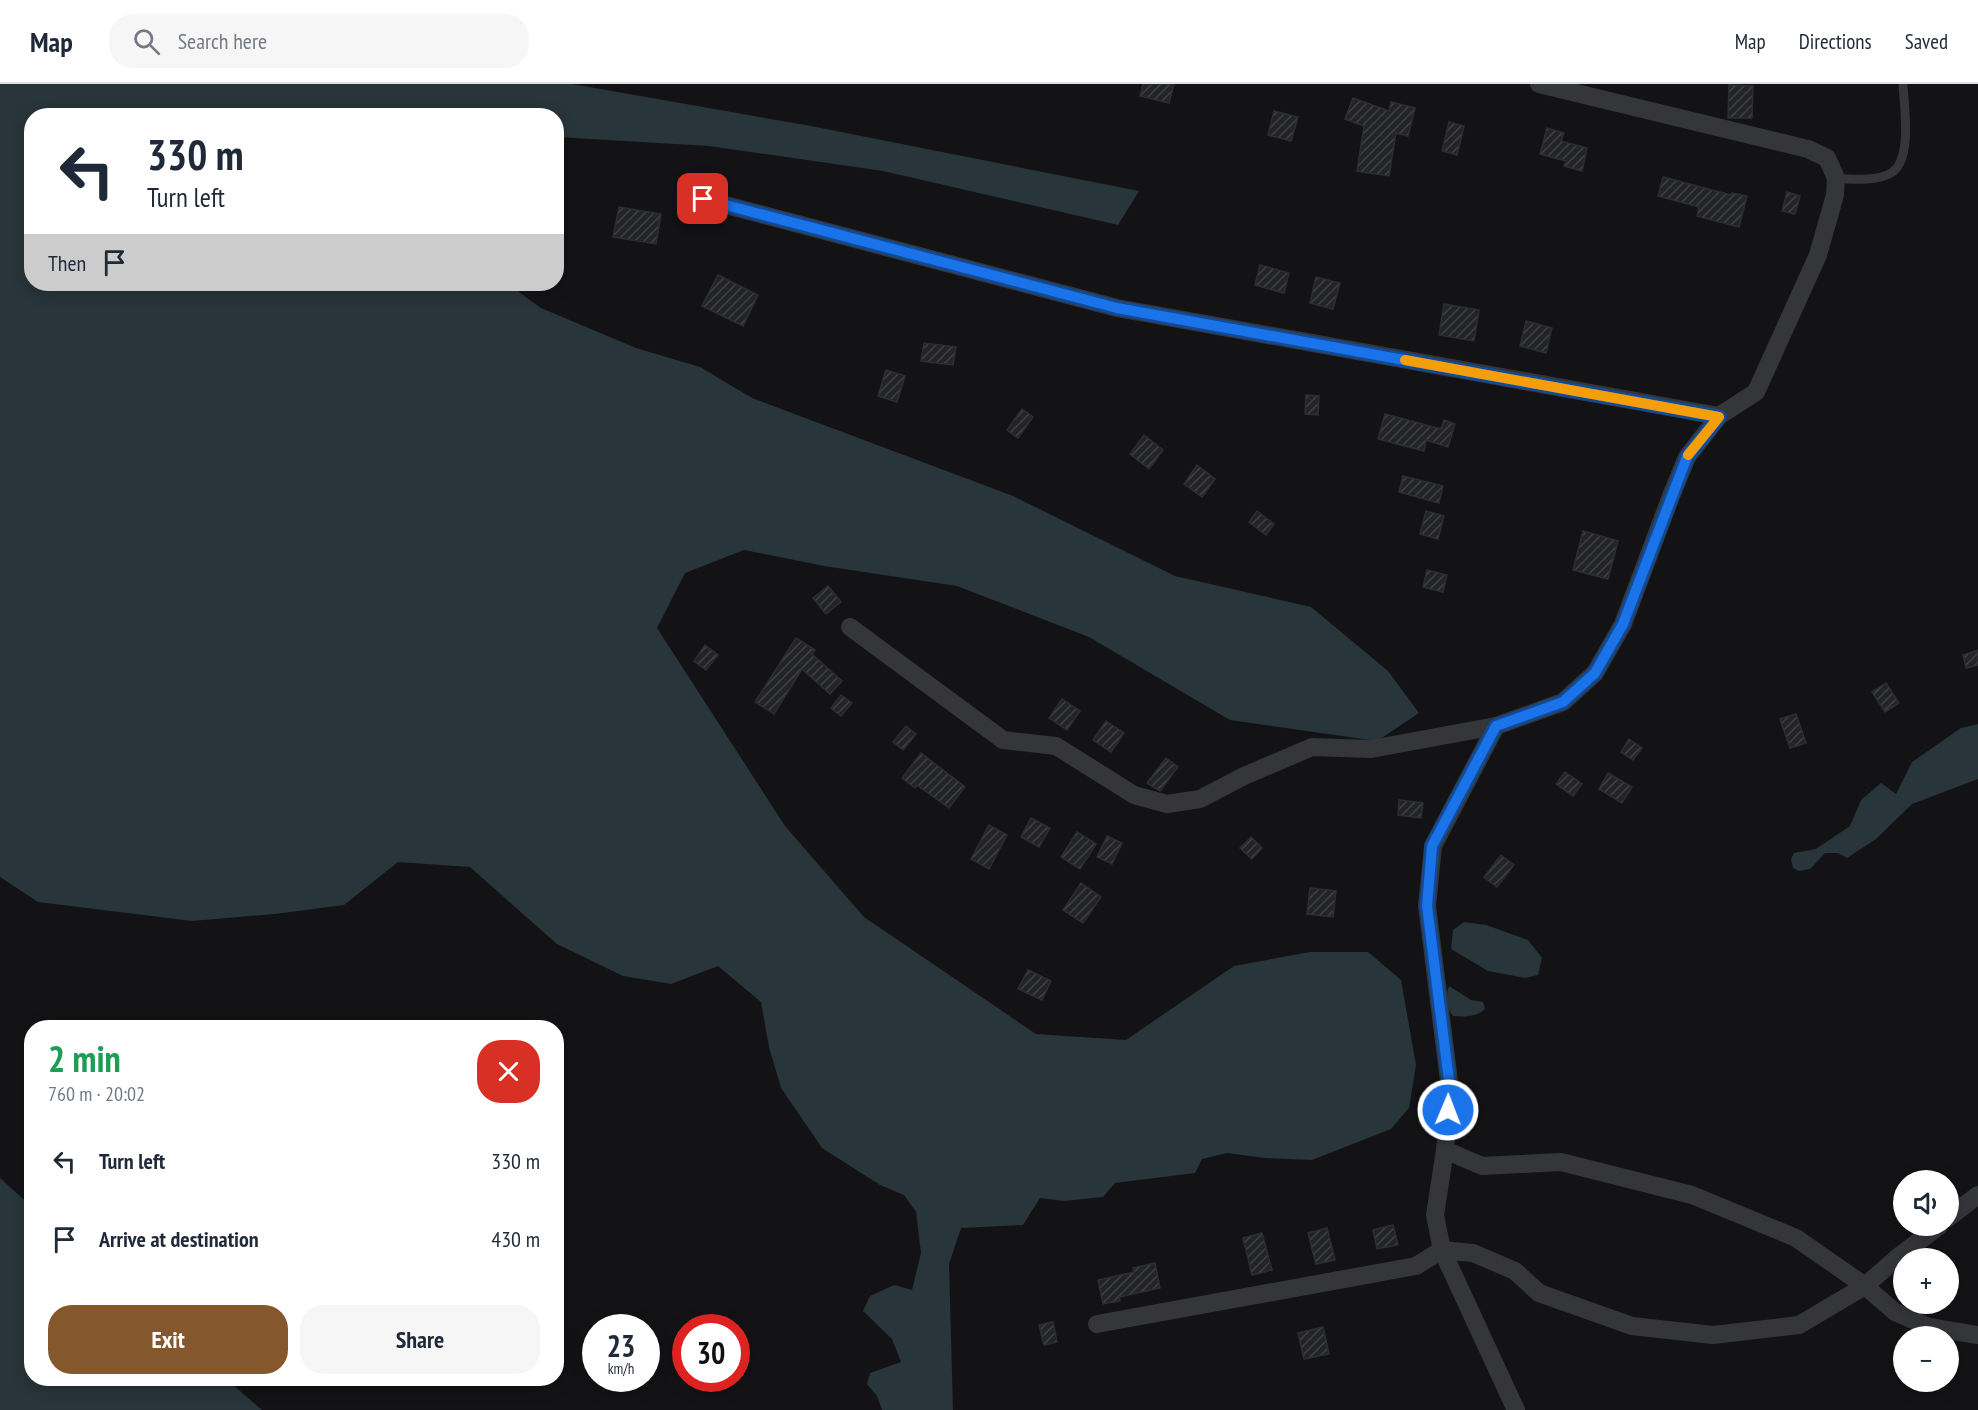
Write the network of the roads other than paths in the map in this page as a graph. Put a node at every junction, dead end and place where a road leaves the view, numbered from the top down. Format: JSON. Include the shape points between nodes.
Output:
{"nodes":[{"id":1,"x":1539,"y":84,"type":"edge"},
{"id":2,"x":1903,"y":84,"type":"edge"},
{"id":3,"x":1836,"y":178,"type":"junction"},
{"id":4,"x":703,"y":199,"type":"dead end"},
{"id":5,"x":1719,"y":417,"type":"junction"},
{"id":6,"x":850,"y":627,"type":"dead end"},
{"id":7,"x":1496,"y":726,"type":"junction"},
{"id":8,"x":1445,"y":1150,"type":"junction"},
{"id":9,"x":1978,"y":1195,"type":"edge"},
{"id":10,"x":1959,"y":1210,"type":"edge"},
{"id":11,"x":1925,"y":1236,"type":"edge"},
{"id":12,"x":1442,"y":1250,"type":"junction"},
{"id":13,"x":1865,"y":1286,"type":"junction"},
{"id":14,"x":1097,"y":1324,"type":"dead end"},
{"id":15,"x":1978,"y":1335,"type":"edge"},
{"id":16,"x":1516,"y":1410,"type":"edge"}],
"edges":[{"from":1,"to":3,"type":"street","via":[[1808,149],[1827,158]]},
{"from":2,"to":3,"type":"lane","via":[[1905,142],[1901,163],[1891,173],[1878,177]]},
{"from":3,"to":5,"type":"street","via":[[1818,255],[1756,392]]},
{"from":4,"to":5,"type":"street","via":[[1117,308]]},
{"from":5,"to":7,"type":"street","via":[[1687,457],[1623,624],[1595,673],[1563,702]]},
{"from":6,"to":7,"type":"street","via":[[1003,740],[1056,746],[1134,795],[1167,804],[1200,799],[1312,747],[1371,749]]},
{"from":7,"to":8,"type":"street","via":[[1432,846],[1427,906],[1450,1089]]},
{"from":8,"to":12,"type":"street","via":[[1436,1215]]},
{"from":8,"to":13,"type":"street","via":[[1482,1166],[1561,1162],[1692,1195],[1796,1238]]},
{"from":9,"to":10,"type":"street"},
{"from":11,"to":13,"type":"street"},
{"from":12,"to":13,"type":"street","via":[[1473,1253],[1515,1271],[1539,1293],[1632,1326],[1713,1335],[1799,1325]]},
{"from":12,"to":14,"type":"street","via":[[1416,1266]]},
{"from":12,"to":16,"type":"street"},
{"from":13,"to":15,"type":"street","via":[[1895,1312],[1929,1327]]}]}
